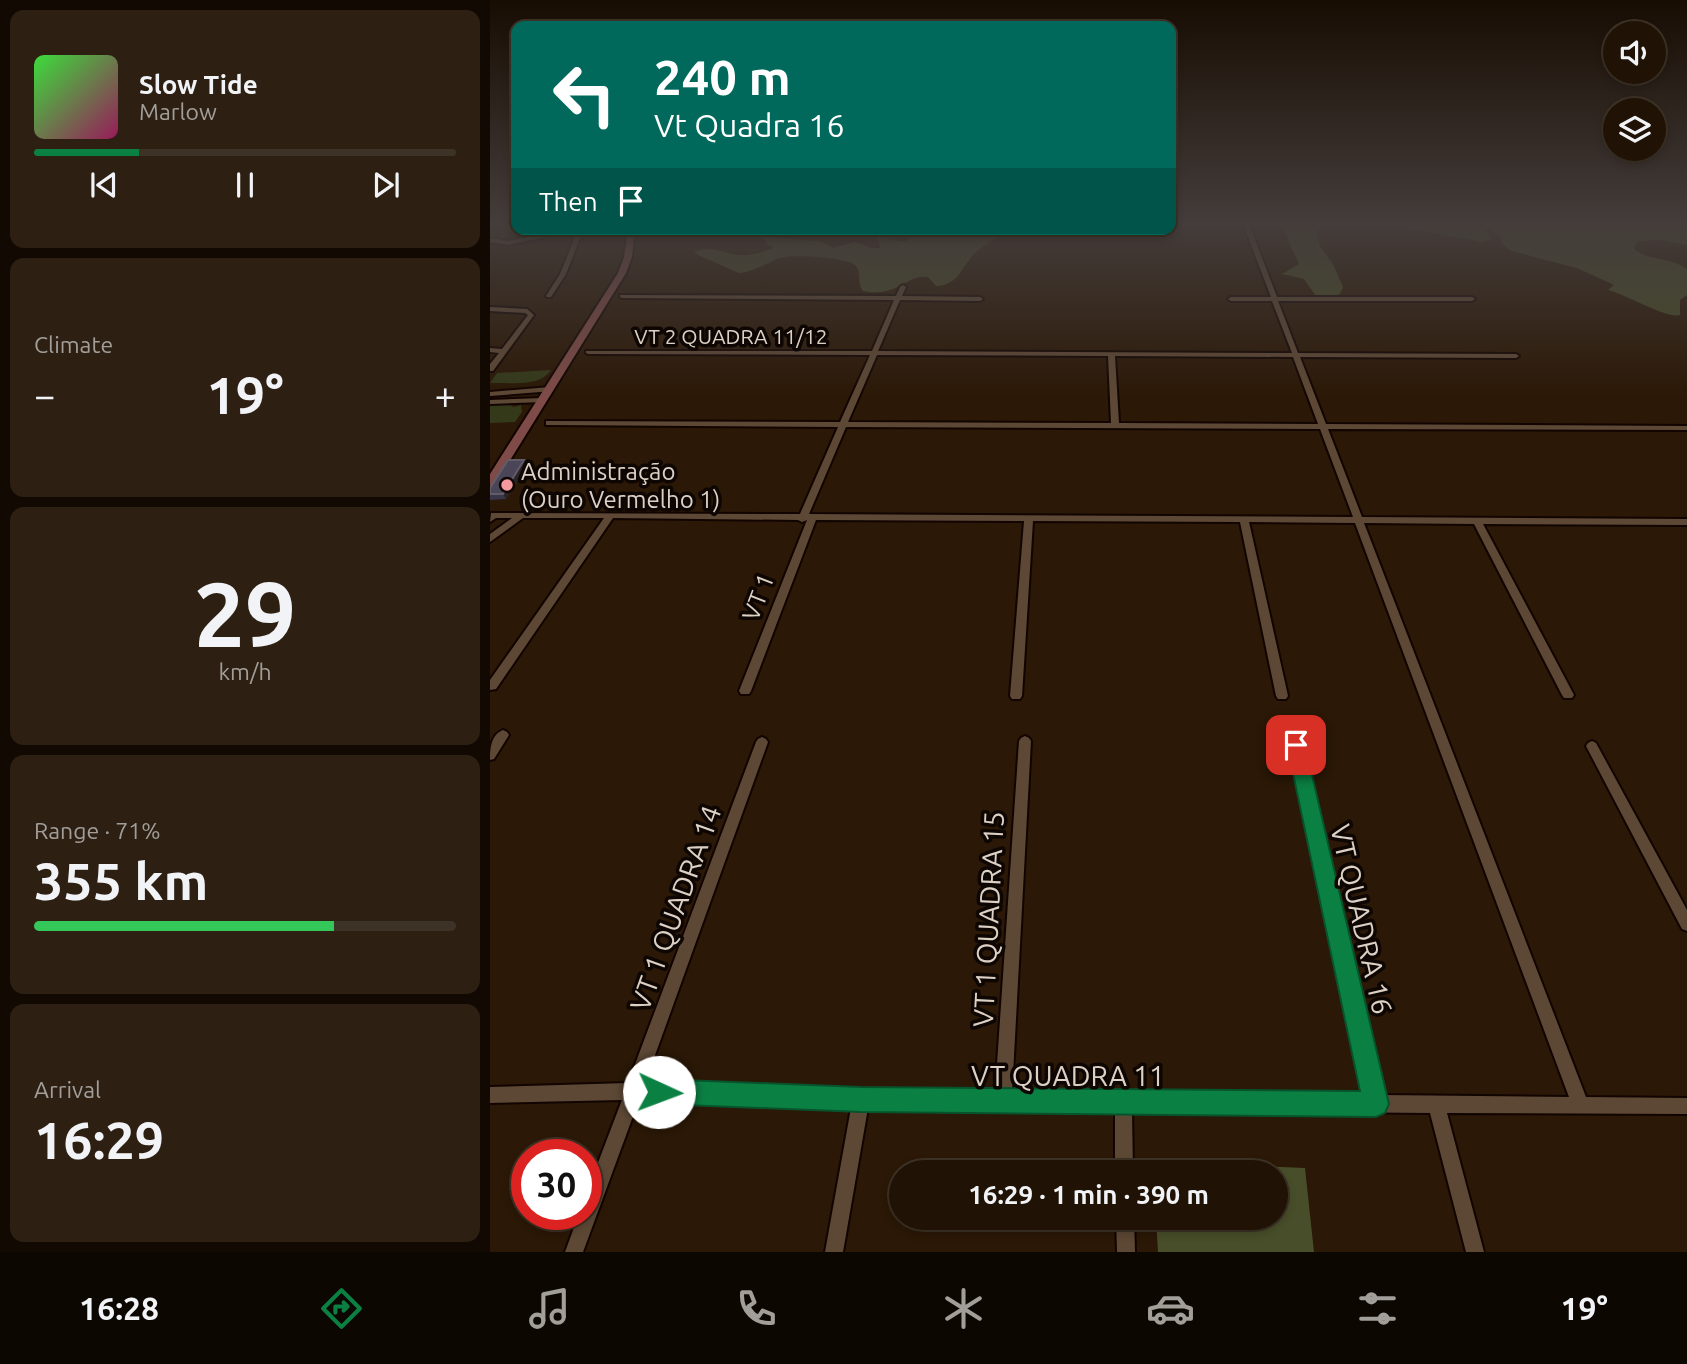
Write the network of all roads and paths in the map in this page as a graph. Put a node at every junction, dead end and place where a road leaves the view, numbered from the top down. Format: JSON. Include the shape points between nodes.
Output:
{"nodes":[{"id":1,"x":558,"y":282,"type":"edge"},
{"id":2,"x":615,"y":282,"type":"edge"},
{"id":3,"x":1269,"y":282,"type":"edge"},
{"id":4,"x":902,"y":288,"type":"dead end"},
{"id":5,"x":549,"y":296,"type":"dead end"},
{"id":6,"x":622,"y":296,"type":"dead end"},
{"id":7,"x":896,"y":298,"type":"junction"},
{"id":8,"x":980,"y":299,"type":"dead end"},
{"id":9,"x":1231,"y":299,"type":"dead end"},
{"id":10,"x":1275,"y":299,"type":"junction"},
{"id":11,"x":1472,"y":299,"type":"dead end"},
{"id":12,"x":490,"y":309,"type":"edge"},
{"id":13,"x":490,"y":350,"type":"edge"},
{"id":14,"x":504,"y":351,"type":"junction"},
{"id":15,"x":588,"y":352,"type":"dead end"},
{"id":16,"x":874,"y":354,"type":"junction"},
{"id":17,"x":1111,"y":355,"type":"junction"},
{"id":18,"x":1297,"y":355,"type":"junction"},
{"id":19,"x":1516,"y":356,"type":"dead end"},
{"id":20,"x":490,"y":369,"type":"edge"},
{"id":21,"x":550,"y":389,"type":"junction"},
{"id":22,"x":523,"y":391,"type":"junction"},
{"id":23,"x":490,"y":394,"type":"edge"},
{"id":24,"x":542,"y":400,"type":"junction"},
{"id":25,"x":517,"y":401,"type":"junction"},
{"id":26,"x":490,"y":402,"type":"edge"},
{"id":27,"x":549,"y":423,"type":"dead end"},
{"id":28,"x":842,"y":426,"type":"junction"},
{"id":29,"x":1115,"y":426,"type":"junction"},
{"id":30,"x":1322,"y":427,"type":"junction"},
{"id":31,"x":1687,"y":428,"type":"edge"},
{"id":32,"x":490,"y":483,"type":"edge"},
{"id":33,"x":520,"y":516,"type":"junction"},
{"id":34,"x":496,"y":517,"type":"edge"},
{"id":35,"x":609,"y":518,"type":"junction"},
{"id":36,"x":807,"y":519,"type":"junction"},
{"id":37,"x":1030,"y":519,"type":"junction"},
{"id":38,"x":1477,"y":520,"type":"junction"},
{"id":39,"x":1244,"y":521,"type":"junction"},
{"id":40,"x":1358,"y":521,"type":"junction"},
{"id":41,"x":1687,"y":522,"type":"edge"},
{"id":42,"x":490,"y":531,"type":"edge"},
{"id":43,"x":490,"y":539,"type":"edge"},
{"id":44,"x":492,"y":685,"type":"dead end"},
{"id":45,"x":745,"y":691,"type":"dead end"},
{"id":46,"x":1568,"y":695,"type":"dead end"},
{"id":47,"x":1016,"y":696,"type":"dead end"},
{"id":48,"x":1283,"y":696,"type":"dead end"},
{"id":49,"x":503,"y":735,"type":"dead end"},
{"id":50,"x":1026,"y":741,"type":"dead end"},
{"id":51,"x":762,"y":742,"type":"dead end"},
{"id":52,"x":1296,"y":745,"type":"dead end"},
{"id":53,"x":1591,"y":746,"type":"dead end"},
{"id":54,"x":490,"y":755,"type":"edge"},
{"id":55,"x":1687,"y":924,"type":"edge"},
{"id":56,"x":633,"y":1091,"type":"junction"},
{"id":57,"x":490,"y":1095,"type":"edge"},
{"id":58,"x":861,"y":1100,"type":"junction"},
{"id":59,"x":1003,"y":1101,"type":"junction"},
{"id":60,"x":1123,"y":1102,"type":"junction"},
{"id":61,"x":1376,"y":1104,"type":"junction"},
{"id":62,"x":1437,"y":1105,"type":"junction"},
{"id":63,"x":1581,"y":1105,"type":"junction"},
{"id":64,"x":1687,"y":1106,"type":"edge"},
{"id":65,"x":1125,"y":1160,"type":"edge"},
{"id":66,"x":1125,"y":1230,"type":"edge"},
{"id":67,"x":574,"y":1252,"type":"edge"},
{"id":68,"x":834,"y":1252,"type":"edge"},
{"id":69,"x":1126,"y":1252,"type":"edge"},
{"id":70,"x":1475,"y":1252,"type":"edge"}],
"edges":[{"from":1,"to":5,"type":"street"},
{"from":2,"to":21,"type":"street"},
{"from":3,"to":10,"type":"street"},
{"from":4,"to":7,"type":"street","name":"VT 1"},
{"from":6,"to":7,"type":"street"},
{"from":7,"to":8,"type":"street"},
{"from":7,"to":16,"type":"street","name":"VT 1"},
{"from":9,"to":10,"type":"street"},
{"from":10,"to":11,"type":"street"},
{"from":10,"to":18,"type":"street"},
{"from":12,"to":14,"type":"street","via":[[531,315]]},
{"from":13,"to":14,"type":"street"},
{"from":14,"to":20,"type":"street"},
{"from":15,"to":16,"type":"street","name":"VT 2 QUADRA 11/12"},
{"from":16,"to":17,"type":"street","name":"VT 2 QUADRA 11/12"},
{"from":16,"to":28,"type":"street","name":"VT 1"},
{"from":17,"to":18,"type":"street","name":"VT 2 QUADRA 11/12"},
{"from":17,"to":29,"type":"street"},
{"from":18,"to":19,"type":"street","name":"VT 2 QUADRA 11/12"},
{"from":18,"to":30,"type":"street"},
{"from":21,"to":22,"type":"street"},
{"from":21,"to":24,"type":"street"},
{"from":22,"to":23,"type":"street"},
{"from":22,"to":25,"type":"street"},
{"from":24,"to":25,"type":"street"},
{"from":24,"to":32,"type":"street"},
{"from":25,"to":26,"type":"street"},
{"from":27,"to":28,"type":"street"},
{"from":28,"to":29,"type":"street"},
{"from":28,"to":36,"type":"street","name":"VT 1"},
{"from":29,"to":30,"type":"street"},
{"from":30,"to":31,"type":"street"},
{"from":30,"to":40,"type":"street"},
{"from":33,"to":34,"type":"street"},
{"from":33,"to":35,"type":"street"},
{"from":33,"to":43,"type":"street"},
{"from":34,"to":42,"type":"street"},
{"from":35,"to":36,"type":"street"},
{"from":35,"to":44,"type":"street"},
{"from":36,"to":37,"type":"street"},
{"from":36,"to":45,"type":"street","name":"VT 1"},
{"from":37,"to":39,"type":"street"},
{"from":37,"to":47,"type":"street"},
{"from":38,"to":40,"type":"street"},
{"from":38,"to":41,"type":"street"},
{"from":38,"to":46,"type":"street"},
{"from":39,"to":40,"type":"street"},
{"from":39,"to":48,"type":"street"},
{"from":40,"to":63,"type":"street"},
{"from":49,"to":54,"type":"street"},
{"from":50,"to":59,"type":"street","name":"VT 1 QUADRA 15"},
{"from":51,"to":56,"type":"street","name":"VT 1 QUADRA 14"},
{"from":52,"to":61,"type":"street","name":"VT QUADRA 16"},
{"from":53,"to":55,"type":"street"},
{"from":56,"to":57,"type":"street","name":"VT QUADRA 11"},
{"from":56,"to":58,"type":"street","name":"VT QUADRA 11"},
{"from":56,"to":67,"type":"street","name":"VT 1 QUADRA 14"},
{"from":58,"to":59,"type":"street","name":"VT QUADRA 11"},
{"from":58,"to":68,"type":"street"},
{"from":59,"to":60,"type":"street","name":"VT QUADRA 11"},
{"from":60,"to":61,"type":"street","name":"VT QUADRA 11"},
{"from":60,"to":65,"type":"street"},
{"from":61,"to":62,"type":"street","name":"VT QUADRA 11"},
{"from":62,"to":63,"type":"street","name":"VT QUADRA 11"},
{"from":62,"to":70,"type":"street"},
{"from":63,"to":64,"type":"street","name":"VT QUADRA 11"},
{"from":66,"to":69,"type":"street"}]}
